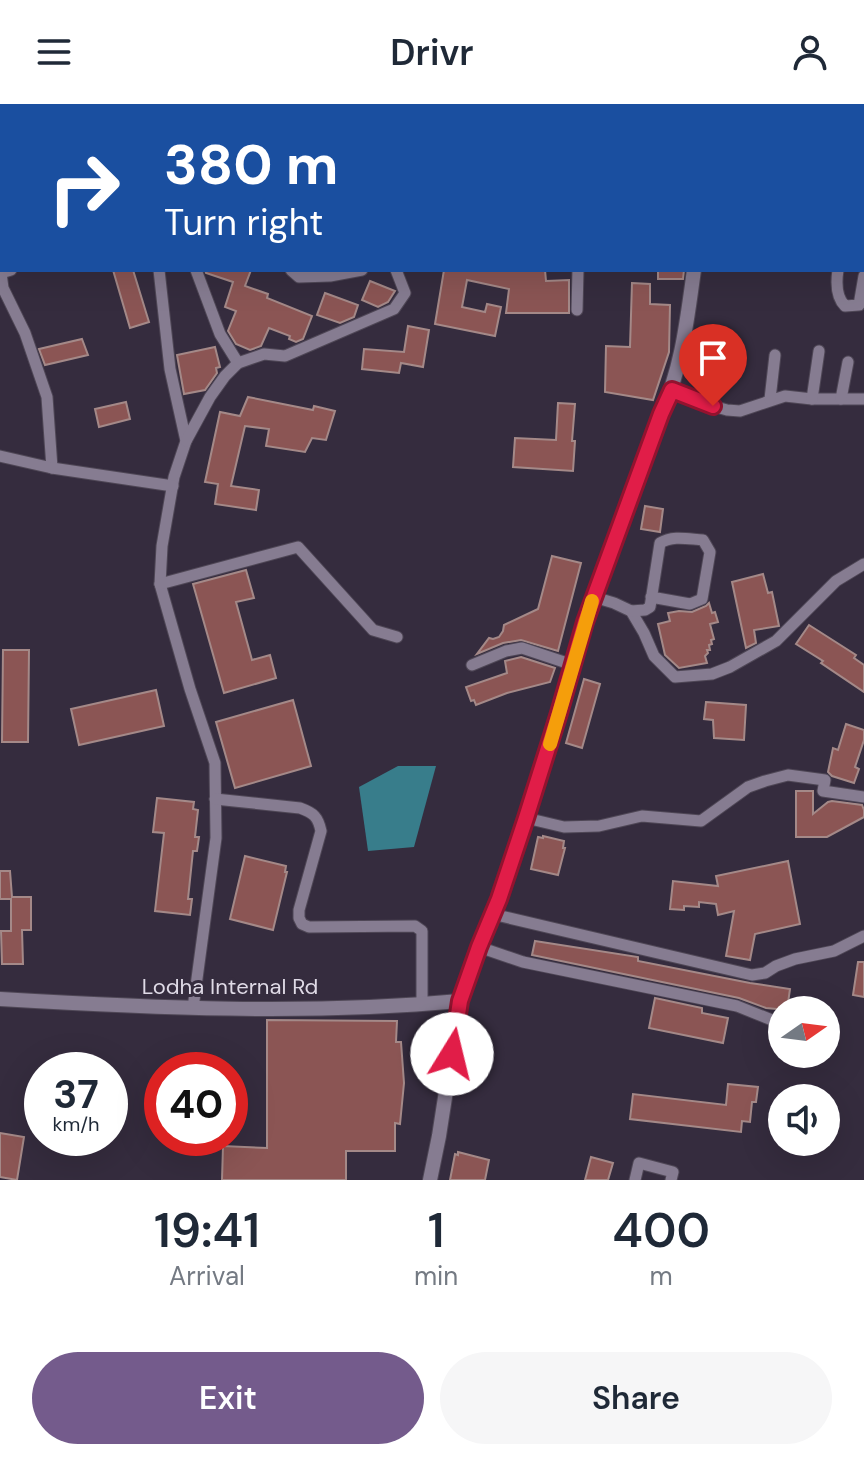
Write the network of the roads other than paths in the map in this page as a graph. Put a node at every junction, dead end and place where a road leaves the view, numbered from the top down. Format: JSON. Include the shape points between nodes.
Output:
{"nodes":[{"id":1,"x":4,"y":272,"type":"edge"},
{"id":2,"x":159,"y":272,"type":"edge"},
{"id":3,"x":197,"y":272,"type":"edge"},
{"id":4,"x":293,"y":272,"type":"edge"},
{"id":5,"x":351,"y":272,"type":"edge"},
{"id":6,"x":397,"y":272,"type":"edge"},
{"id":7,"x":578,"y":272,"type":"edge"},
{"id":8,"x":694,"y":272,"type":"edge"},
{"id":9,"x":838,"y":272,"type":"edge"},
{"id":10,"x":864,"y":276,"type":"edge"},
{"id":11,"x":577,"y":310,"type":"dead end"},
{"id":12,"x":819,"y":351,"type":"dead end"},
{"id":13,"x":775,"y":355,"type":"dead end"},
{"id":14,"x":848,"y":362,"type":"dead end"},
{"id":15,"x":238,"y":363,"type":"junction"},
{"id":16,"x":672,"y":390,"type":"junction"},
{"id":17,"x":770,"y":399,"type":"junction"},
{"id":18,"x":812,"y":399,"type":"junction"},
{"id":19,"x":841,"y":399,"type":"junction"},
{"id":20,"x":864,"y":399,"type":"edge"},
{"id":21,"x":186,"y":441,"type":"junction"},
{"id":22,"x":0,"y":456,"type":"edge"},
{"id":23,"x":52,"y":468,"type":"junction"},
{"id":24,"x":173,"y":486,"type":"junction"},
{"id":25,"x":864,"y":564,"type":"edge"},
{"id":26,"x":160,"y":584,"type":"junction"},
{"id":27,"x":594,"y":597,"type":"junction"},
{"id":28,"x":651,"y":597,"type":"junction"},
{"id":29,"x":631,"y":611,"type":"junction"},
{"id":30,"x":397,"y":637,"type":"dead end"},
{"id":31,"x":472,"y":665,"type":"dead end"},
{"id":32,"x":573,"y":665,"type":"junction"},
{"id":33,"x":864,"y":797,"type":"edge"},
{"id":34,"x":215,"y":799,"type":"junction"},
{"id":35,"x":526,"y":818,"type":"junction"},
{"id":36,"x":492,"y":914,"type":"junction"},
{"id":37,"x":864,"y":936,"type":"edge"},
{"id":38,"x":479,"y":947,"type":"junction"},
{"id":39,"x":0,"y":999,"type":"edge"},
{"id":40,"x":460,"y":1001,"type":"junction"},
{"id":41,"x":422,"y":1004,"type":"junction"},
{"id":42,"x":193,"y":1008,"type":"junction"},
{"id":43,"x":768,"y":1018,"type":"edge"},
{"id":44,"x":430,"y":1180,"type":"edge"},
{"id":45,"x":635,"y":1180,"type":"edge"},
{"id":46,"x":671,"y":1180,"type":"edge"}],
"edges":[{"from":1,"to":23,"type":"street","via":[[3,288],[47,397]]},
{"from":2,"to":21,"type":"street","via":[[170,369]]},
{"from":3,"to":15,"type":"street","via":[[220,334]]},
{"from":4,"to":5,"type":"street","via":[[299,277]]},
{"from":6,"to":15,"type":"street","via":[[405,293],[394,309],[285,356],[264,354]]},
{"from":7,"to":11,"type":"street"},
{"from":8,"to":16,"type":"street"},
{"from":9,"to":10,"type":"street","via":[[836,286],[845,306],[859,305]]},
{"from":12,"to":18,"type":"street"},
{"from":13,"to":17,"type":"street"},
{"from":14,"to":19,"type":"street"},
{"from":15,"to":21,"type":"street","via":[[210,397]]},
{"from":16,"to":17,"type":"street","via":[[727,410],[740,411]]},
{"from":16,"to":27,"type":"street"},
{"from":17,"to":18,"type":"street"},
{"from":18,"to":19,"type":"street"},
{"from":19,"to":20,"type":"street"},
{"from":21,"to":24,"type":"street"},
{"from":22,"to":23,"type":"street"},
{"from":23,"to":24,"type":"street"},
{"from":24,"to":26,"type":"street"},
{"from":25,"to":29,"type":"street","via":[[836,581],[776,641],[712,674],[675,677],[654,656]]},
{"from":26,"to":30,"type":"street","via":[[298,547],[373,630]]},
{"from":26,"to":34,"type":"street","via":[[215,763]]},
{"from":27,"to":29,"type":"street"},
{"from":27,"to":32,"type":"street"},
{"from":28,"to":28,"type":"street","via":[[660,543],[667,538],[703,540],[710,552],[702,599],[690,604]]},
{"from":28,"to":29,"type":"street","via":[[650,607]]},
{"from":31,"to":32,"type":"street","via":[[522,648]]},
{"from":32,"to":35,"type":"street"},
{"from":33,"to":35,"type":"street","via":[[823,791],[825,780],[788,775],[748,787],[701,821],[642,816],[564,827]]},
{"from":34,"to":41,"type":"street","via":[[300,808],[318,818],[321,831],[299,910],[302,924],[415,926],[424,941]]},
{"from":34,"to":42,"type":"street","via":[[216,838]]},
{"from":35,"to":36,"type":"street"},
{"from":36,"to":37,"type":"street","via":[[752,975],[834,951]]},
{"from":36,"to":38,"type":"street"},
{"from":38,"to":40,"type":"street"},
{"from":38,"to":43,"type":"street","via":[[523,962],[737,1006]]},
{"from":39,"to":42,"type":"street","name":"Lodha Internal Rd"},
{"from":40,"to":41,"type":"street","name":"Lodha Internal Rd"},
{"from":40,"to":44,"type":"street"},
{"from":41,"to":42,"type":"street","name":"Lodha Internal Rd"},
{"from":45,"to":46,"type":"street","via":[[639,1163],[673,1172]]}]}
